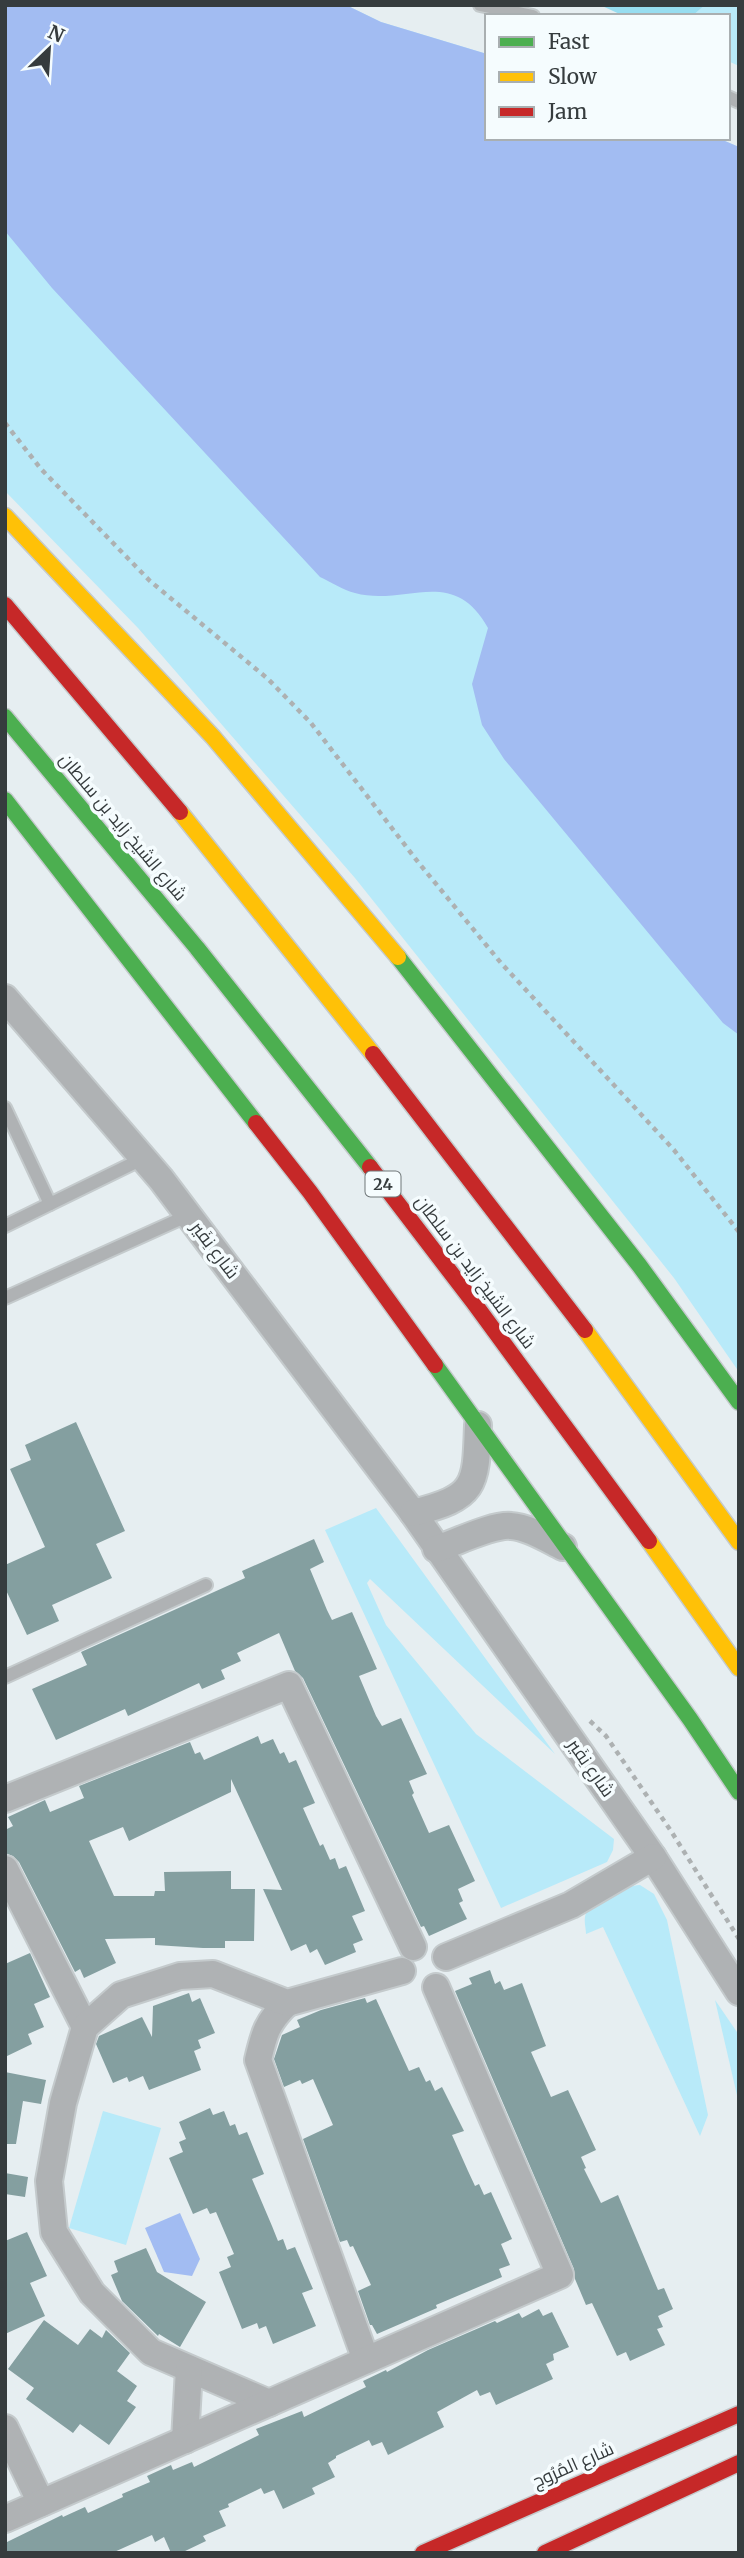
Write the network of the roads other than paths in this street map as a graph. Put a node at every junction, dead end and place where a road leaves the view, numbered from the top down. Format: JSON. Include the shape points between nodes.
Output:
{"nodes":[{"id":1,"x":480,"y":5,"type":"edge"},
{"id":2,"x":523,"y":14,"type":"edge"},
{"id":3,"x":5,"y":516,"type":"edge"},
{"id":4,"x":5,"y":605,"type":"edge"},
{"id":5,"x":5,"y":717,"type":"edge"},
{"id":6,"x":5,"y":800,"type":"edge"},
{"id":7,"x":5,"y":998,"type":"edge"},
{"id":8,"x":5,"y":1108,"type":"edge"},
{"id":9,"x":144,"y":1158,"type":"junction"},
{"id":10,"x":50,"y":1204,"type":"junction"},
{"id":11,"x":189,"y":1215,"type":"junction"},
{"id":12,"x":5,"y":1226,"type":"edge"},
{"id":13,"x":5,"y":1298,"type":"edge"},
{"id":14,"x":739,"y":1402,"type":"edge"},
{"id":15,"x":478,"y":1424,"type":"junction"},
{"id":16,"x":413,"y":1513,"type":"junction"},
{"id":17,"x":739,"y":1542,"type":"edge"},
{"id":18,"x":436,"y":1549,"type":"junction"},
{"id":19,"x":568,"y":1549,"type":"junction"},
{"id":20,"x":206,"y":1585,"type":"dead end"},
{"id":21,"x":739,"y":1668,"type":"edge"},
{"id":22,"x":5,"y":1677,"type":"edge"},
{"id":23,"x":739,"y":1792,"type":"edge"},
{"id":24,"x":5,"y":1799,"type":"edge"},
{"id":25,"x":653,"y":1857,"type":"junction"},
{"id":26,"x":5,"y":1869,"type":"edge"},
{"id":27,"x":446,"y":1957,"type":"junction"},
{"id":28,"x":408,"y":1959,"type":"junction"},
{"id":29,"x":436,"y":1987,"type":"junction"},
{"id":30,"x":739,"y":1992,"type":"edge"},
{"id":31,"x":287,"y":2003,"type":"junction"},
{"id":32,"x":85,"y":2026,"type":"junction"},
{"id":33,"x":366,"y":2361,"type":"junction"},
{"id":34,"x":190,"y":2369,"type":"junction"},
{"id":35,"x":269,"y":2403,"type":"junction"},
{"id":36,"x":737,"y":2411,"type":"edge"},
{"id":37,"x":5,"y":2428,"type":"edge"},
{"id":38,"x":185,"y":2440,"type":"junction"},
{"id":39,"x":739,"y":2463,"type":"edge"},
{"id":40,"x":41,"y":2503,"type":"junction"},
{"id":41,"x":5,"y":2519,"type":"edge"},
{"id":42,"x":423,"y":2553,"type":"edge"},
{"id":43,"x":545,"y":2553,"type":"edge"}],
"edges":[{"from":1,"to":2,"type":"lane"},
{"from":3,"to":14,"type":"main road","via":[[213,737],[365,916],[639,1265]]},
{"from":4,"to":17,"type":"main road","via":[[358,1034],[533,1260]]},
{"from":5,"to":21,"type":"main road","name":"شارع الشيخ زايد بن سلطان","number":"24","via":[[332,1116],[496,1331]]},
{"from":6,"to":15,"type":"main road","via":[[310,1192]]},
{"from":7,"to":9,"type":"street","name":"شارع نِفَير"},
{"from":8,"to":10,"type":"lane"},
{"from":9,"to":10,"type":"lane"},
{"from":9,"to":11,"type":"street","name":"شارع نِفَير"},
{"from":10,"to":12,"type":"lane"},
{"from":11,"to":13,"type":"lane"},
{"from":11,"to":16,"type":"street","name":"شارع نِفَير"},
{"from":15,"to":16,"type":"street","via":[[477,1462],[473,1480],[463,1494],[448,1504]]},
{"from":15,"to":19,"type":"main road"},
{"from":16,"to":18,"type":"street","name":"شارع نِفَير"},
{"from":18,"to":19,"type":"street","via":[[510,1525]]},
{"from":18,"to":25,"type":"street","name":"شارع نِفَير"},
{"from":19,"to":23,"type":"main road"},
{"from":20,"to":22,"type":"lane"},
{"from":24,"to":28,"type":"street","via":[[289,1685]]},
{"from":25,"to":27,"type":"street","via":[[571,1905]]},
{"from":25,"to":30,"type":"street","name":"شارع نِفَير"},
{"from":26,"to":32,"type":"street"},
{"from":27,"to":28,"type":"street","via":[[425,1944]]},
{"from":27,"to":29,"type":"street","via":[[445,1977]]},
{"from":28,"to":29,"type":"street","via":[[404,1978],[422,1990]]},
{"from":28,"to":31,"type":"street"},
{"from":29,"to":33,"type":"street","via":[[560,2276]]},
{"from":31,"to":32,"type":"street","via":[[213,1974],[180,1976],[121,1995]]},
{"from":31,"to":33,"type":"street","via":[[264,2033],[258,2060]]},
{"from":32,"to":34,"type":"street","via":[[63,2103],[48,2181],[54,2232],[92,2293],[151,2352]]},
{"from":33,"to":35,"type":"street"},
{"from":34,"to":35,"type":"street"},
{"from":34,"to":38,"type":"street"},
{"from":35,"to":38,"type":"street"},
{"from":36,"to":42,"type":"main road","name":"شارع المُرُوج"},
{"from":37,"to":40,"type":"street"},
{"from":38,"to":40,"type":"street"},
{"from":39,"to":43,"type":"main road"},
{"from":40,"to":41,"type":"street"}]}
